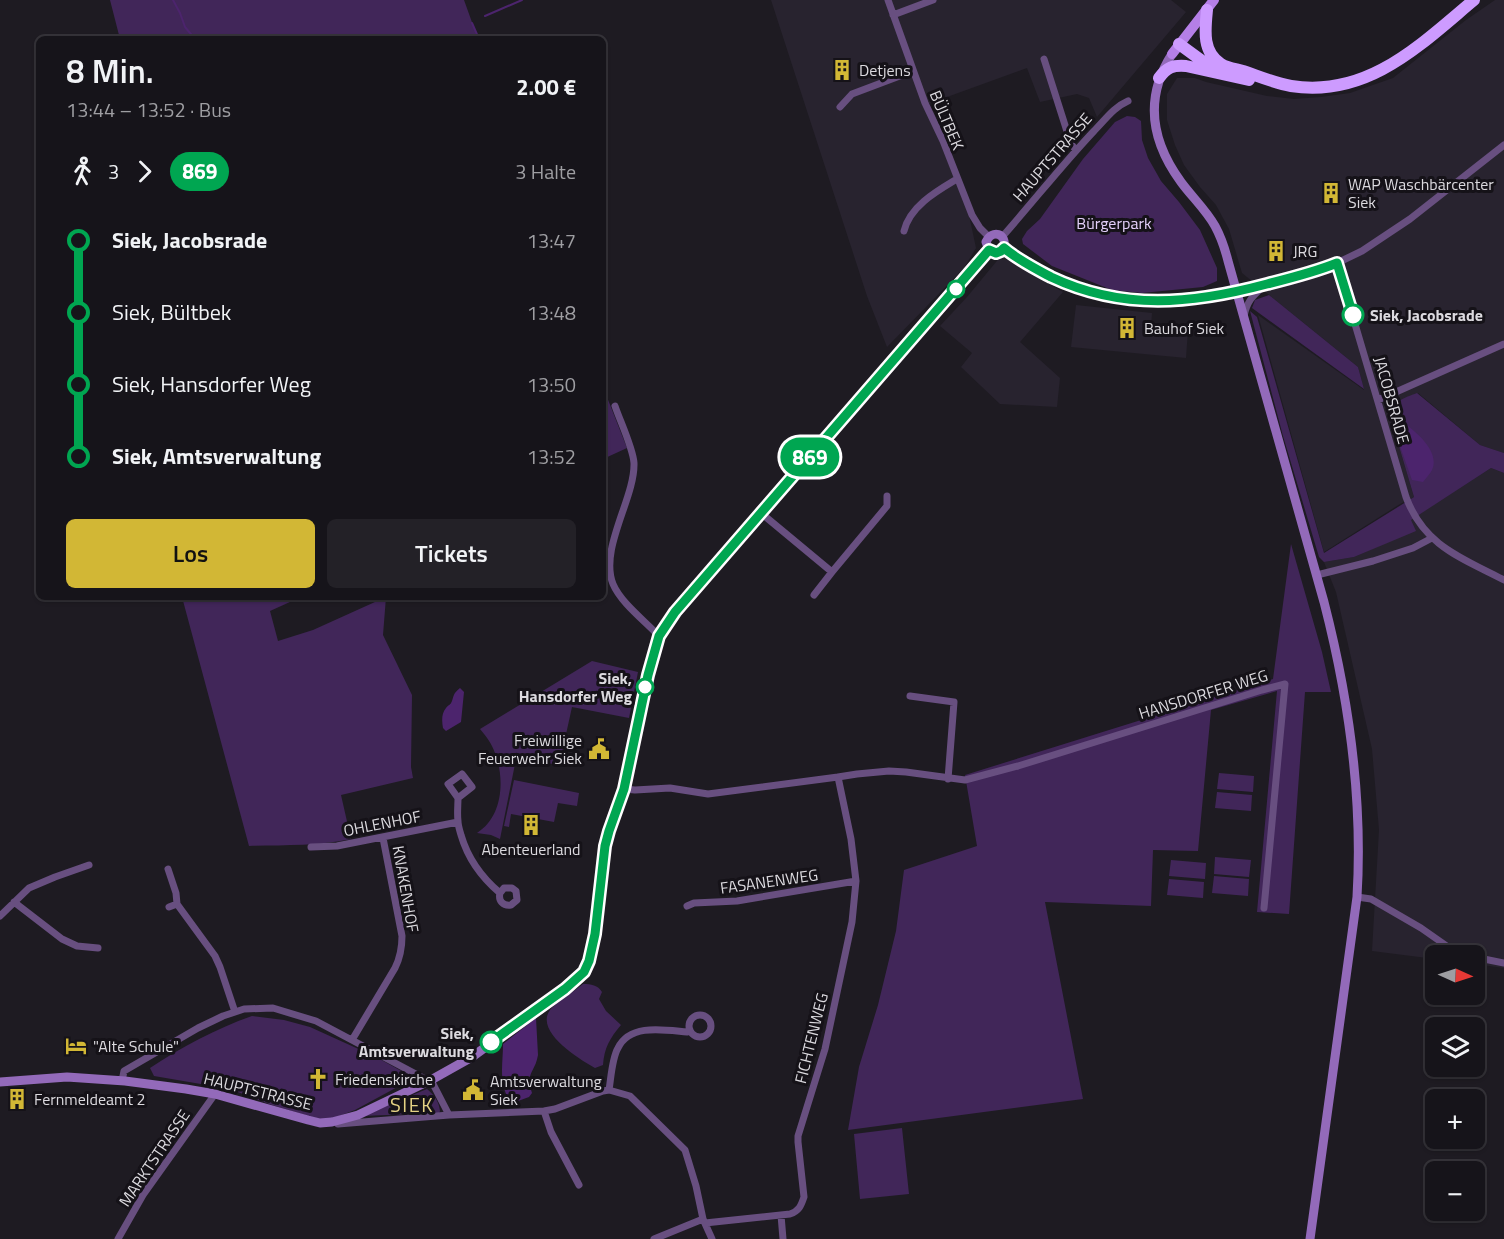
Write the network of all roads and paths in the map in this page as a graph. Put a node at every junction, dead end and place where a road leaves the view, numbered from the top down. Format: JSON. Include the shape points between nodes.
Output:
{"nodes":[{"id":1,"x":888,"y":0,"type":"edge"},
{"id":2,"x":933,"y":0,"type":"edge"},
{"id":3,"x":1474,"y":0,"type":"edge"},
{"id":4,"x":1211,"y":5,"type":"edge"},
{"id":5,"x":893,"y":15,"type":"junction"},
{"id":6,"x":1175,"y":49,"type":"junction"},
{"id":7,"x":1044,"y":59,"type":"dead end"},
{"id":8,"x":1186,"y":66,"type":"junction"},
{"id":9,"x":914,"y":71,"type":"junction"},
{"id":10,"x":1159,"y":78,"type":"junction"},
{"id":11,"x":1264,"y":78,"type":"junction"},
{"id":12,"x":1282,"y":84,"type":"junction"},
{"id":13,"x":1128,"y":101,"type":"dead end"},
{"id":14,"x":840,"y":107,"type":"dead end"},
{"id":15,"x":1504,"y":145,"type":"edge"},
{"id":16,"x":1076,"y":150,"type":"junction"},
{"id":17,"x":957,"y":178,"type":"junction"},
{"id":18,"x":904,"y":231,"type":"dead end"},
{"id":19,"x":989,"y":237,"type":"junction"},
{"id":20,"x":1002,"y":237,"type":"junction"},
{"id":21,"x":1004,"y":248,"type":"junction"},
{"id":22,"x":989,"y":250,"type":"junction"},
{"id":23,"x":1337,"y":263,"type":"junction"},
{"id":24,"x":1265,"y":285,"type":"junction"},
{"id":25,"x":1237,"y":292,"type":"junction"},
{"id":26,"x":1244,"y":316,"type":"junction"},
{"id":27,"x":1504,"y":344,"type":"edge"},
{"id":28,"x":1378,"y":400,"type":"junction"},
{"id":29,"x":615,"y":406,"type":"dead end"},
{"id":30,"x":887,"y":496,"type":"dead end"},
{"id":31,"x":761,"y":513,"type":"junction"},
{"id":32,"x":1432,"y":538,"type":"junction"},
{"id":33,"x":832,"y":572,"type":"junction"},
{"id":34,"x":1317,"y":575,"type":"junction"},
{"id":35,"x":1504,"y":580,"type":"edge"},
{"id":36,"x":814,"y":595,"type":"dead end"},
{"id":37,"x":659,"y":636,"type":"junction"},
{"id":38,"x":910,"y":696,"type":"dead end"},
{"id":39,"x":838,"y":777,"type":"junction"},
{"id":40,"x":948,"y":778,"type":"junction"},
{"id":41,"x":624,"y":789,"type":"junction"},
{"id":42,"x":458,"y":798,"type":"dead end"},
{"id":43,"x":458,"y":822,"type":"junction"},
{"id":44,"x":383,"y":838,"type":"junction"},
{"id":45,"x":311,"y":848,"type":"dead end"},
{"id":46,"x":89,"y":865,"type":"dead end"},
{"id":47,"x":168,"y":869,"type":"dead end"},
{"id":48,"x":855,"y":881,"type":"junction"},
{"id":49,"x":500,"y":893,"type":"dead end"},
{"id":50,"x":1357,"y":897,"type":"junction"},
{"id":51,"x":14,"y":902,"type":"junction"},
{"id":52,"x":687,"y":906,"type":"dead end"},
{"id":53,"x":1264,"y":908,"type":"dead end"},
{"id":54,"x":0,"y":916,"type":"edge"},
{"id":55,"x":1445,"y":945,"type":"edge"},
{"id":56,"x":98,"y":948,"type":"dead end"},
{"id":57,"x":1485,"y":959,"type":"edge"},
{"id":58,"x":1504,"y":963,"type":"edge"},
{"id":59,"x":235,"y":1012,"type":"junction"},
{"id":60,"x":690,"y":1030,"type":"dead end"},
{"id":61,"x":352,"y":1040,"type":"junction"},
{"id":62,"x":430,"y":1080,"type":"junction"},
{"id":63,"x":122,"y":1081,"type":"junction"},
{"id":64,"x":0,"y":1082,"type":"edge"},
{"id":65,"x":609,"y":1090,"type":"junction"},
{"id":66,"x":215,"y":1094,"type":"junction"},
{"id":67,"x":544,"y":1111,"type":"junction"},
{"id":68,"x":449,"y":1115,"type":"junction"},
{"id":69,"x":338,"y":1124,"type":"dead end"},
{"id":70,"x":579,"y":1185,"type":"dead end"},
{"id":71,"x":781,"y":1215,"type":"junction"},
{"id":72,"x":704,"y":1221,"type":"junction"},
{"id":73,"x":118,"y":1239,"type":"edge"},
{"id":74,"x":654,"y":1239,"type":"edge"},
{"id":75,"x":712,"y":1239,"type":"edge"},
{"id":76,"x":783,"y":1239,"type":"edge"},
{"id":77,"x":1310,"y":1239,"type":"edge"}],
"edges":[{"from":1,"to":5,"type":"street","name":"BÜLTBEK"},
{"from":2,"to":5,"type":"street"},
{"from":3,"to":12,"type":"highway","via":[[1412,51],[1369,76],[1330,87]]},
{"from":4,"to":6,"type":"main road"},
{"from":4,"to":11,"type":"highway","via":[[1205,40],[1214,58],[1223,65]]},
{"from":5,"to":9,"type":"street","name":"BÜLTBEK"},
{"from":6,"to":8,"type":"highway","via":[[1179,62]]},
{"from":6,"to":10,"type":"street"},
{"from":6,"to":11,"type":"highway","via":[[1220,70]]},
{"from":7,"to":16,"type":"street"},
{"from":8,"to":10,"type":"highway","via":[[1170,67]]},
{"from":8,"to":12,"type":"highway"},
{"from":9,"to":14,"type":"street","via":[[852,94]]},
{"from":9,"to":17,"type":"street","name":"BÜLTBEK"},
{"from":10,"to":25,"type":"street","via":[[1154,103],[1160,144],[1174,171],[1215,227]]},
{"from":11,"to":12,"type":"highway"},
{"from":13,"to":16,"type":"street","name":"HAUPTSTRASSE","via":[[1117,106]]},
{"from":15,"to":23,"type":"street","via":[[1410,219]]},
{"from":16,"to":20,"type":"street","name":"HAUPTSTRASSE"},
{"from":17,"to":18,"type":"street","via":[[923,201]]},
{"from":17,"to":19,"type":"street","name":"BÜLTBEK","via":[[972,215]]},
{"from":19,"to":20,"type":"street"},
{"from":19,"to":22,"type":"street"},
{"from":20,"to":21,"type":"street"},
{"from":21,"to":22,"type":"street","via":[[996,253]]},
{"from":21,"to":25,"type":"street","via":[[1061,281],[1119,298],[1170,301]]},
{"from":22,"to":31,"type":"street","name":"HAUPTSTRASSE"},
{"from":23,"to":24,"type":"street"},
{"from":23,"to":28,"type":"street","name":"JACOBSRADE"},
{"from":24,"to":25,"type":"street"},
{"from":24,"to":26,"type":"street","via":[[1251,297]]},
{"from":25,"to":26,"type":"street"},
{"from":26,"to":34,"type":"street"},
{"from":27,"to":28,"type":"street"},
{"from":28,"to":32,"type":"street","name":"JACOBSRADE","via":[[1408,503]]},
{"from":29,"to":37,"type":"street","via":[[634,463],[616,532],[611,573],[623,599]]},
{"from":30,"to":33,"type":"street","via":[[887,506]]},
{"from":31,"to":33,"type":"street"},
{"from":31,"to":37,"type":"street","name":"HAUPTSTRASSE","via":[[675,612]]},
{"from":32,"to":34,"type":"street","via":[[1373,561]]},
{"from":32,"to":35,"type":"street","name":"JACOBSRADE"},
{"from":33,"to":36,"type":"street"},
{"from":34,"to":50,"type":"street","via":[[1337,652],[1354,759]]},
{"from":37,"to":41,"type":"street","name":"HAUPTSTRASSE"},
{"from":38,"to":40,"type":"street","via":[[954,702]]},
{"from":39,"to":40,"type":"street","name":"HANSDORFER WEG","via":[[890,771]]},
{"from":39,"to":41,"type":"street","name":"HANSDORFER WEG","via":[[708,794],[670,788]]},
{"from":39,"to":48,"type":"street","name":"FICHTENWEG"},
{"from":40,"to":53,"type":"street","name":"HANSDORFER WEG","via":[[965,780],[1018,766],[1285,684]]},
{"from":41,"to":62,"type":"street","name":"HAUPTSTRASSE","via":[[605,846],[593,946],[584,972],[472,1057]]},
{"from":42,"to":43,"type":"street"},
{"from":43,"to":44,"type":"street","name":"OHLENHOF"},
{"from":43,"to":49,"type":"street","via":[[473,863]]},
{"from":44,"to":45,"type":"street","name":"OHLENHOF"},
{"from":44,"to":61,"type":"street","name":"KNAKENHOF","via":[[402,949],[395,968]]},
{"from":46,"to":51,"type":"street","via":[[29,888]]},
{"from":47,"to":59,"type":"street","via":[[176,893],[173,905],[215,956]]},
{"from":48,"to":52,"type":"street","name":"FASANENWEG"},
{"from":48,"to":71,"type":"street","name":"FICHTENWEG","via":[[852,922],[825,1049],[798,1136],[804,1197],[796,1212]]},
{"from":50,"to":55,"type":"street","via":[[1371,899]]},
{"from":50,"to":77,"type":"street"},
{"from":51,"to":54,"type":"street"},
{"from":51,"to":56,"type":"street","via":[[62,939],[77,946]]},
{"from":57,"to":58,"type":"street"},
{"from":59,"to":61,"type":"street","via":[[273,1008],[316,1021]]},
{"from":59,"to":63,"type":"street","via":[[198,1028],[124,1071]]},
{"from":60,"to":65,"type":"street","via":[[639,1031],[627,1037],[617,1050]]},
{"from":61,"to":62,"type":"street"},
{"from":62,"to":66,"type":"street","name":"HAUPTSTRASSE","via":[[358,1114],[320,1123]]},
{"from":62,"to":68,"type":"street"},
{"from":63,"to":64,"type":"street","name":"HAUPTSTRASSE","via":[[67,1077]]},
{"from":63,"to":66,"type":"street","name":"HAUPTSTRASSE"},
{"from":65,"to":67,"type":"street"},
{"from":65,"to":72,"type":"street","via":[[630,1096],[685,1150]]},
{"from":66,"to":73,"type":"street","name":"MARKTSTRASSE","via":[[143,1195]]},
{"from":67,"to":68,"type":"street"},
{"from":67,"to":70,"type":"street"},
{"from":68,"to":69,"type":"street"},
{"from":71,"to":72,"type":"street"},
{"from":71,"to":76,"type":"street"},
{"from":72,"to":74,"type":"street"},
{"from":72,"to":75,"type":"street"}]}
